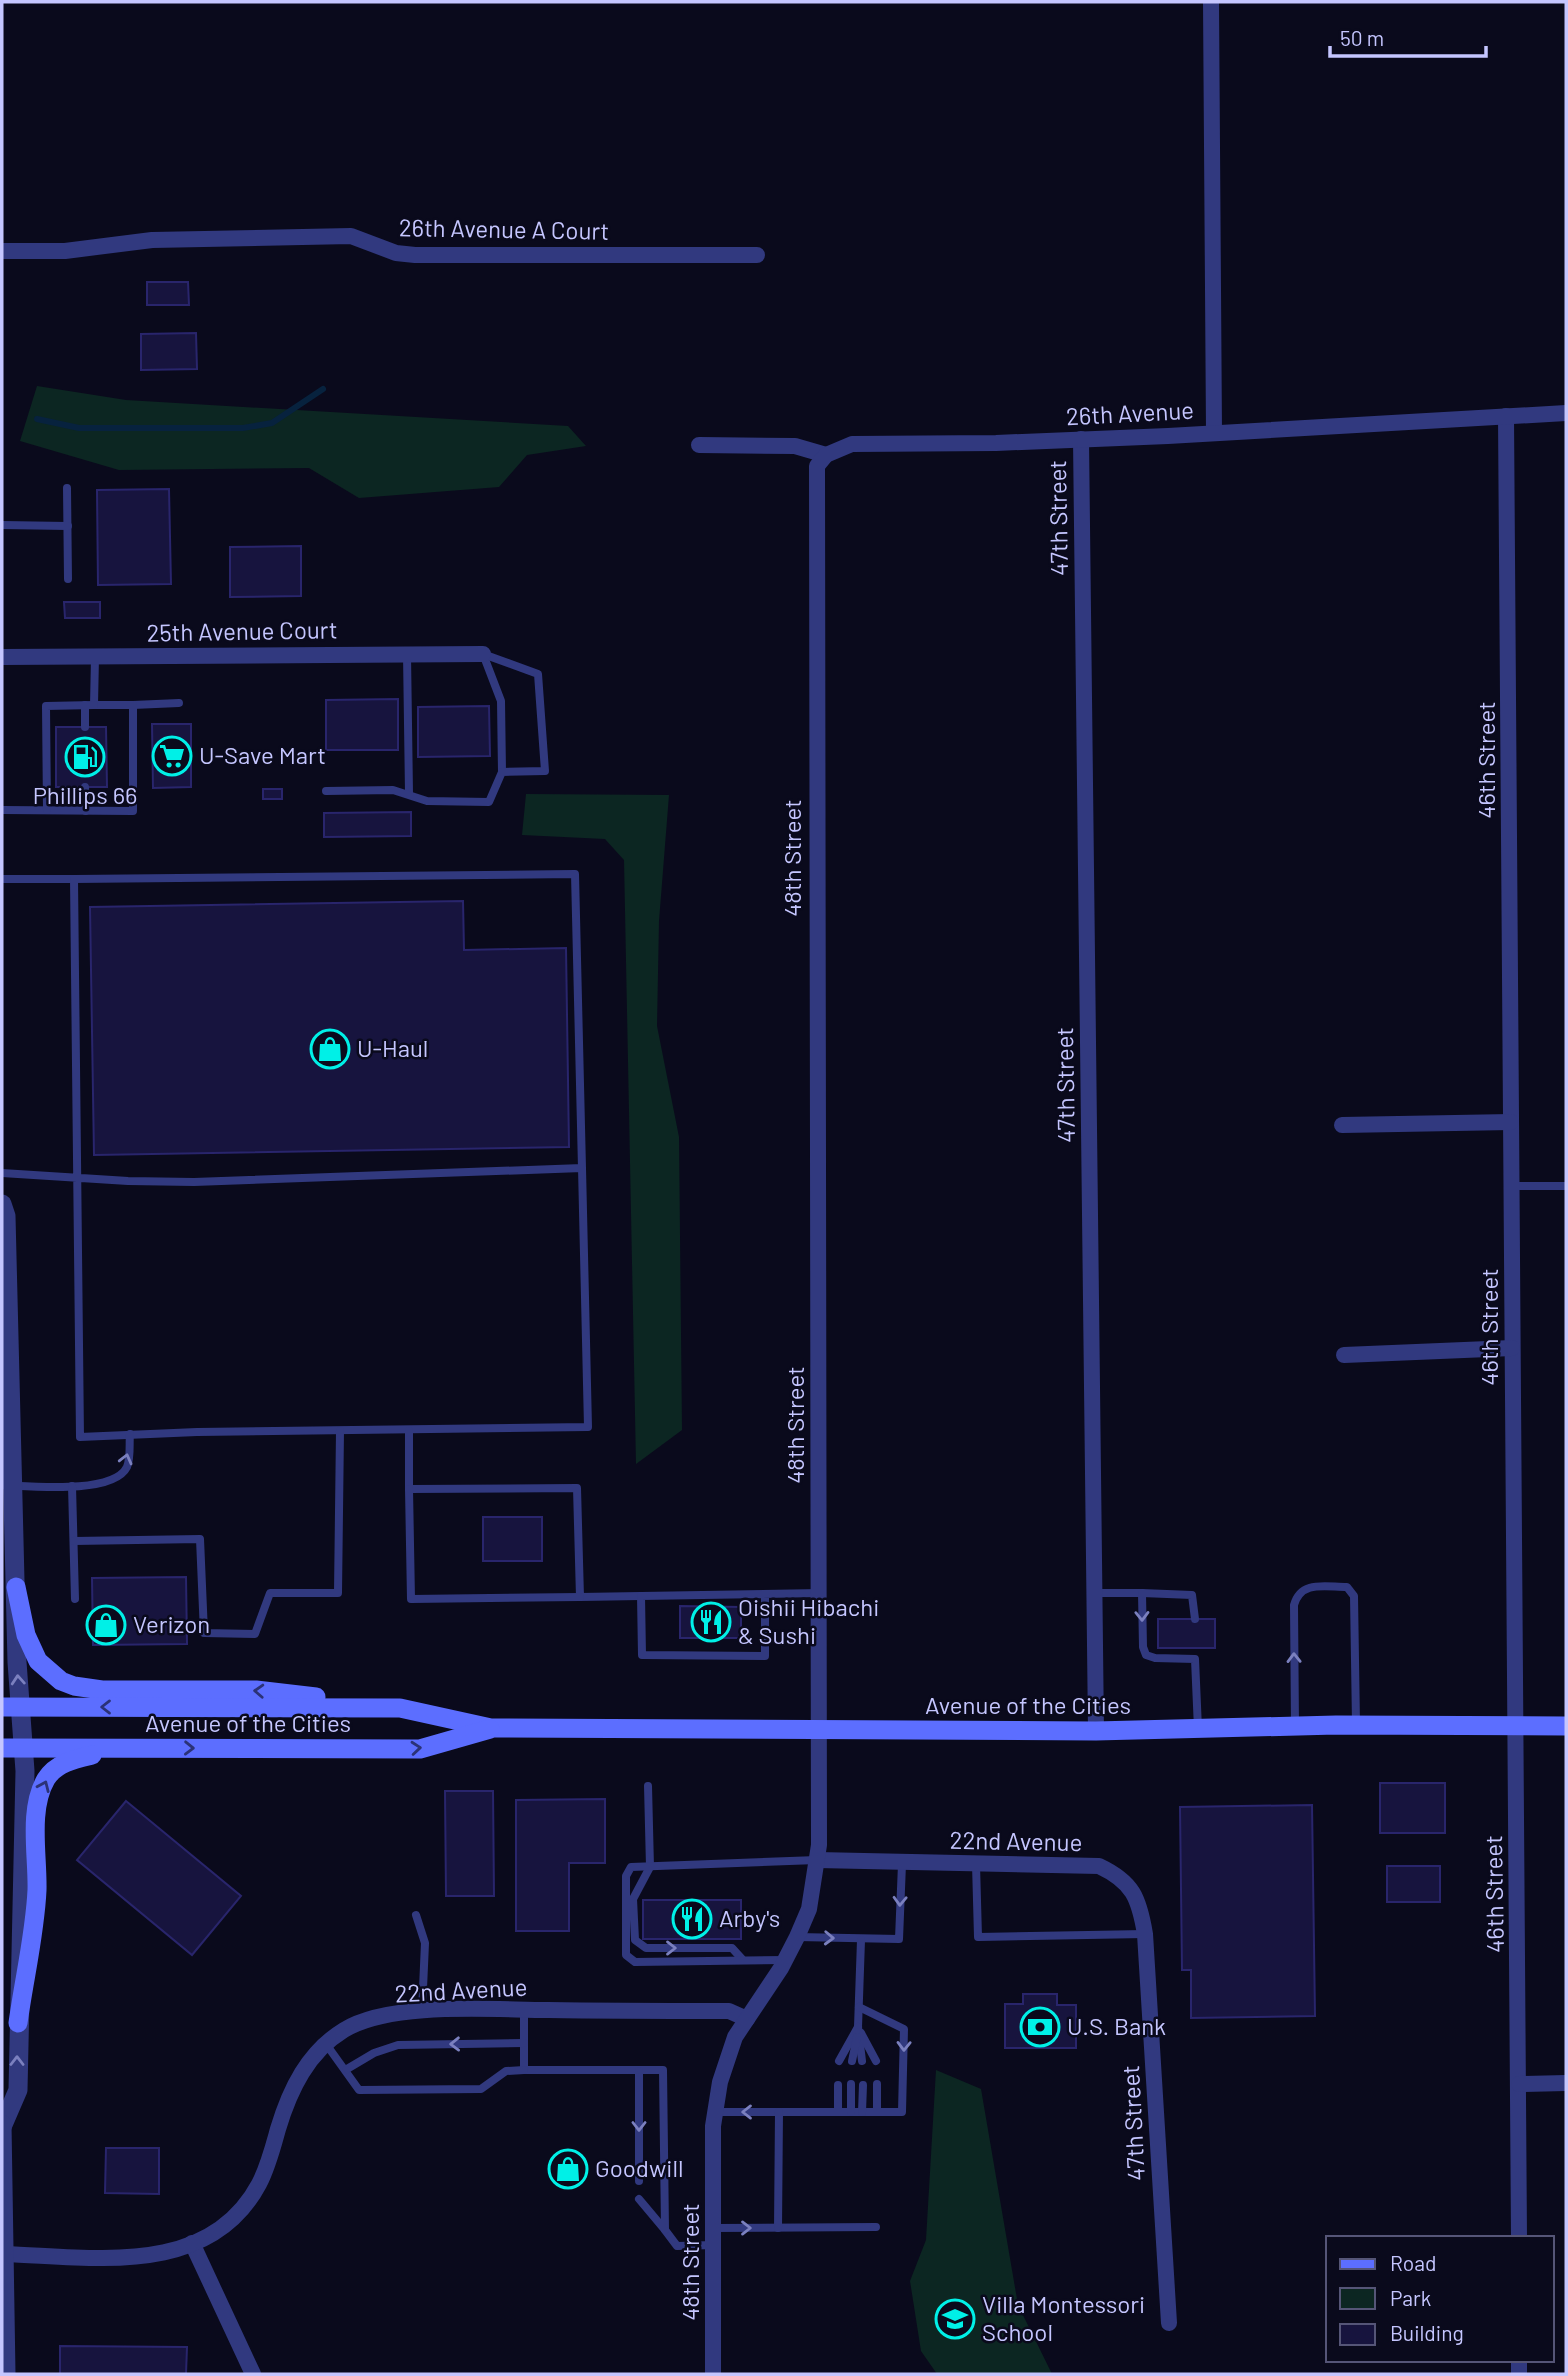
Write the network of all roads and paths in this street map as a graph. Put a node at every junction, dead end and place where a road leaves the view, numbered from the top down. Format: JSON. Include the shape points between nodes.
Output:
{"nodes":[{"id":1,"x":1211,"y":2,"type":"edge"},
{"id":2,"x":2,"y":251,"type":"edge"},
{"id":3,"x":757,"y":255,"type":"dead end"},
{"id":4,"x":1566,"y":414,"type":"edge"},
{"id":5,"x":1506,"y":416,"type":"junction"},
{"id":6,"x":1214,"y":432,"type":"junction"},
{"id":7,"x":1081,"y":439,"type":"junction"},
{"id":8,"x":699,"y":445,"type":"dead end"},
{"id":9,"x":826,"y":454,"type":"junction"},
{"id":10,"x":67,"y":488,"type":"dead end"},
{"id":11,"x":2,"y":525,"type":"edge"},
{"id":12,"x":68,"y":526,"type":"junction"},
{"id":13,"x":68,"y":579,"type":"dead end"},
{"id":14,"x":407,"y":654,"type":"junction"},
{"id":15,"x":483,"y":654,"type":"junction"},
{"id":16,"x":2,"y":657,"type":"edge"},
{"id":17,"x":95,"y":657,"type":"junction"},
{"id":18,"x":179,"y":704,"type":"dead end"},
{"id":19,"x":89,"y":705,"type":"junction"},
{"id":20,"x":133,"y":705,"type":"junction"},
{"id":21,"x":85,"y":727,"type":"dead end"},
{"id":22,"x":502,"y":772,"type":"junction"},
{"id":23,"x":85,"y":787,"type":"dead end"},
{"id":24,"x":326,"y":791,"type":"dead end"},
{"id":25,"x":409,"y":793,"type":"junction"},
{"id":26,"x":2,"y":810,"type":"edge"},
{"id":27,"x":47,"y":810,"type":"junction"},
{"id":28,"x":86,"y":811,"type":"junction"},
{"id":29,"x":2,"y":878,"type":"edge"},
{"id":30,"x":74,"y":879,"type":"junction"},
{"id":31,"x":1511,"y":1122,"type":"junction"},
{"id":32,"x":1342,"y":1125,"type":"dead end"},
{"id":33,"x":582,"y":1168,"type":"junction"},
{"id":34,"x":2,"y":1173,"type":"edge"},
{"id":35,"x":75,"y":1177,"type":"junction"},
{"id":36,"x":1513,"y":1186,"type":"junction"},
{"id":37,"x":1566,"y":1186,"type":"edge"},
{"id":38,"x":2,"y":1204,"type":"edge"},
{"id":39,"x":1512,"y":1348,"type":"junction"},
{"id":40,"x":1344,"y":1356,"type":"dead end"},
{"id":41,"x":340,"y":1431,"type":"junction"},
{"id":42,"x":410,"y":1431,"type":"junction"},
{"id":43,"x":130,"y":1434,"type":"junction"},
{"id":44,"x":8,"y":1485,"type":"edge"},
{"id":45,"x":72,"y":1486,"type":"junction"},
{"id":46,"x":409,"y":1489,"type":"junction"},
{"id":47,"x":74,"y":1541,"type":"junction"},
{"id":48,"x":16,"y":1587,"type":"junction"},
{"id":49,"x":820,"y":1593,"type":"junction"},
{"id":50,"x":1096,"y":1593,"type":"junction"},
{"id":51,"x":765,"y":1594,"type":"junction"},
{"id":52,"x":1142,"y":1594,"type":"junction"},
{"id":53,"x":641,"y":1596,"type":"junction"},
{"id":54,"x":580,"y":1597,"type":"junction"},
{"id":55,"x":75,"y":1599,"type":"dead end"},
{"id":56,"x":1195,"y":1619,"type":"dead end"},
{"id":57,"x":1195,"y":1648,"type":"dead end"},
{"id":58,"x":1195,"y":1659,"type":"junction"},
{"id":59,"x":11,"y":1707,"type":"edge"},
{"id":60,"x":400,"y":1708,"type":"junction"},
{"id":61,"x":1356,"y":1726,"type":"junction"},
{"id":62,"x":1517,"y":1726,"type":"junction"},
{"id":63,"x":1566,"y":1726,"type":"edge"},
{"id":64,"x":1295,"y":1727,"type":"junction"},
{"id":65,"x":491,"y":1728,"type":"junction"},
{"id":66,"x":1198,"y":1728,"type":"junction"},
{"id":67,"x":819,"y":1731,"type":"junction"},
{"id":68,"x":1096,"y":1731,"type":"junction"},
{"id":69,"x":2,"y":1748,"type":"edge"},
{"id":70,"x":23,"y":1748,"type":"junction"},
{"id":71,"x":123,"y":1748,"type":"junction"},
{"id":72,"x":648,"y":1787,"type":"dead end"},
{"id":73,"x":817,"y":1860,"type":"junction"},
{"id":74,"x":902,"y":1864,"type":"junction"},
{"id":75,"x":976,"y":1864,"type":"junction"},
{"id":76,"x":650,"y":1867,"type":"junction"},
{"id":77,"x":1125,"y":1884,"type":"joint"},
{"id":78,"x":416,"y":1915,"type":"dead end"},
{"id":79,"x":1145,"y":1934,"type":"junction"},
{"id":80,"x":797,"y":1937,"type":"junction"},
{"id":81,"x":861,"y":1940,"type":"junction"},
{"id":82,"x":742,"y":1959,"type":"junction"},
{"id":83,"x":786,"y":1959,"type":"junction"},
{"id":84,"x":859,"y":2007,"type":"junction"},
{"id":85,"x":524,"y":2010,"type":"junction"},
{"id":86,"x":422,"y":2011,"type":"junction"},
{"id":87,"x":747,"y":2019,"type":"junction"},
{"id":88,"x":18,"y":2023,"type":"junction"},
{"id":89,"x":858,"y":2027,"type":"junction"},
{"id":90,"x":524,"y":2043,"type":"junction"},
{"id":91,"x":326,"y":2044,"type":"junction"},
{"id":92,"x":852,"y":2061,"type":"dead end"},
{"id":93,"x":862,"y":2061,"type":"dead end"},
{"id":94,"x":876,"y":2061,"type":"dead end"},
{"id":95,"x":839,"y":2062,"type":"dead end"},
{"id":96,"x":346,"y":2069,"type":"junction"},
{"id":97,"x":524,"y":2070,"type":"junction"},
{"id":98,"x":639,"y":2070,"type":"junction"},
{"id":99,"x":1566,"y":2083,"type":"edge"},
{"id":100,"x":850,"y":2084,"type":"dead end"},
{"id":101,"x":877,"y":2084,"type":"dead end"},
{"id":102,"x":1519,"y":2084,"type":"junction"},
{"id":103,"x":838,"y":2085,"type":"dead end"},
{"id":104,"x":863,"y":2085,"type":"dead end"},
{"id":105,"x":716,"y":2112,"type":"junction"},
{"id":106,"x":779,"y":2112,"type":"junction"},
{"id":107,"x":838,"y":2112,"type":"junction"},
{"id":108,"x":850,"y":2112,"type":"junction"},
{"id":109,"x":862,"y":2112,"type":"junction"},
{"id":110,"x":877,"y":2112,"type":"junction"},
{"id":111,"x":2,"y":2126,"type":"edge"},
{"id":112,"x":639,"y":2181,"type":"dead end"},
{"id":113,"x":639,"y":2199,"type":"dead end"},
{"id":114,"x":876,"y":2227,"type":"dead end"},
{"id":115,"x":714,"y":2228,"type":"junction"},
{"id":116,"x":778,"y":2228,"type":"junction"},
{"id":117,"x":665,"y":2230,"type":"junction"},
{"id":118,"x":1519,"y":2236,"type":"edge"},
{"id":119,"x":192,"y":2243,"type":"junction"},
{"id":120,"x":714,"y":2245,"type":"junction"},
{"id":121,"x":5,"y":2254,"type":"junction"},
{"id":122,"x":1169,"y":2323,"type":"dead end"},
{"id":123,"x":6,"y":2374,"type":"edge"},
{"id":124,"x":253,"y":2374,"type":"edge"},
{"id":125,"x":713,"y":2374,"type":"edge"}],
"edges":[{"from":1,"to":6,"type":"street"},
{"from":2,"to":3,"type":"street","name":"26th Avenue A Court","via":[[65,251],[152,240],[351,236],[415,255]]},
{"from":4,"to":5,"type":"street","name":"26th Avenue"},
{"from":5,"to":6,"type":"street","name":"26th Avenue"},
{"from":5,"to":31,"type":"street","name":"46th Street"},
{"from":6,"to":7,"type":"street","name":"26th Avenue"},
{"from":7,"to":9,"type":"street","name":"26th Avenue","via":[[852,444]]},
{"from":7,"to":50,"type":"street","name":"47th Street"},
{"from":8,"to":9,"type":"street","via":[[796,446]]},
{"from":9,"to":49,"type":"street","name":"48th Street","via":[[817,466],[814,483]]},
{"from":10,"to":12,"type":"lane"},
{"from":11,"to":12,"type":"lane"},
{"from":12,"to":13,"type":"lane"},
{"from":14,"to":15,"type":"street","name":"25th Avenue Court"},
{"from":14,"to":17,"type":"street","name":"25th Avenue Court"},
{"from":14,"to":25,"type":"lane"},
{"from":15,"to":22,"type":"lane","via":[[501,701]]},
{"from":15,"to":22,"type":"lane","via":[[538,674],[545,771]]},
{"from":16,"to":17,"type":"street","name":"25th Avenue Court"},
{"from":17,"to":19,"type":"lane"},
{"from":18,"to":20,"type":"lane"},
{"from":19,"to":20,"type":"lane"},
{"from":19,"to":21,"type":"lane"},
{"from":19,"to":27,"type":"lane","via":[[46,706]]},
{"from":20,"to":28,"type":"lane","via":[[133,811]]},
{"from":22,"to":25,"type":"lane","via":[[489,802],[427,801]]},
{"from":23,"to":28,"type":"lane"},
{"from":24,"to":25,"type":"lane"},
{"from":26,"to":27,"type":"lane"},
{"from":27,"to":28,"type":"lane"},
{"from":29,"to":30,"type":"lane"},
{"from":30,"to":33,"type":"lane","via":[[575,874]]},
{"from":30,"to":35,"type":"lane"},
{"from":31,"to":32,"type":"street"},
{"from":31,"to":36,"type":"street","name":"46th Street"},
{"from":33,"to":35,"type":"lane","via":[[194,1182]]},
{"from":33,"to":42,"type":"lane","via":[[588,1427]]},
{"from":34,"to":35,"type":"lane"},
{"from":35,"to":43,"type":"lane","via":[[80,1437]]},
{"from":36,"to":37,"type":"lane"},
{"from":36,"to":39,"type":"street","name":"46th Street"},
{"from":38,"to":44,"type":"street","via":[[6,1216]]},
{"from":39,"to":40,"type":"street"},
{"from":39,"to":62,"type":"street","name":"46th Street"},
{"from":41,"to":42,"type":"lane"},
{"from":41,"to":43,"type":"lane"},
{"from":41,"to":47,"type":"lane","via":[[338,1593],[270,1593],[255,1634],[204,1633],[200,1539]]},
{"from":42,"to":46,"type":"lane"},
{"from":45,"to":43,"type":"lane","one_way":true,"via":[[114,1480],[127,1468]]},
{"from":44,"to":45,"type":"lane"},
{"from":44,"to":48,"type":"street"},
{"from":45,"to":47,"type":"lane"},
{"from":46,"to":54,"type":"lane","via":[[577,1488]]},
{"from":46,"to":54,"type":"lane","via":[[411,1599]]},
{"from":47,"to":55,"type":"lane"},
{"from":59,"to":48,"type":"street","one_way":true},
{"from":60,"to":48,"type":"main road","one_way":true,"via":[[256,1690],[74,1686],[38,1661],[26,1635]]},
{"from":49,"to":51,"type":"lane"},
{"from":49,"to":67,"type":"street","name":"48th Street"},
{"from":50,"to":52,"type":"lane"},
{"from":50,"to":68,"type":"street","name":"47th Street"},
{"from":51,"to":53,"type":"lane"},
{"from":51,"to":53,"type":"lane","via":[[765,1656],[642,1655]]},
{"from":52,"to":56,"type":"lane","via":[[1192,1595]]},
{"from":52,"to":58,"type":"lane","one_way":true,"via":[[1146,1654]]},
{"from":53,"to":54,"type":"lane"},
{"from":57,"to":58,"type":"lane"},
{"from":58,"to":66,"type":"lane"},
{"from":60,"to":59,"type":"main road","name":"Avenue of the Cities","one_way":true},
{"from":59,"to":70,"type":"street"},
{"from":60,"to":65,"type":"main road","name":"Avenue of the Cities"},
{"from":61,"to":62,"type":"main road","name":"Avenue of the Cities"},
{"from":61,"to":64,"type":"main road","name":"Avenue of the Cities"},
{"from":64,"to":61,"type":"lane","one_way":true,"via":[[1294,1605],[1297,1593],[1306,1587],[1347,1587],[1354,1596]]},
{"from":62,"to":63,"type":"main road","name":"Avenue of the Cities"},
{"from":62,"to":102,"type":"street","name":"46th Street"},
{"from":64,"to":66,"type":"main road","name":"Avenue of the Cities"},
{"from":65,"to":67,"type":"main road","name":"Avenue of the Cities"},
{"from":71,"to":65,"type":"main road","name":"Avenue of the Cities","one_way":true,"via":[[420,1749]]},
{"from":66,"to":68,"type":"main road","name":"Avenue of the Cities"},
{"from":67,"to":68,"type":"main road","name":"Avenue of the Cities"},
{"from":67,"to":73,"type":"street","name":"48th Street"},
{"from":69,"to":70,"type":"main road","name":"Avenue of the Cities"},
{"from":70,"to":71,"type":"main road","name":"Avenue of the Cities"},
{"from":70,"to":88,"type":"street"},
{"from":88,"to":71,"type":"main road","one_way":true,"via":[[37,1892],[41,1789],[52,1771],[73,1759]]},
{"from":72,"to":76,"type":"lane"},
{"from":73,"to":74,"type":"street","name":"22nd Avenue"},
{"from":73,"to":76,"type":"lane"},
{"from":73,"to":80,"type":"street","name":"48th Street","via":[[808,1909]]},
{"from":74,"to":75,"type":"street","name":"22nd Avenue"},
{"from":74,"to":81,"type":"lane","one_way":true,"via":[[899,1939]]},
{"from":75,"to":77,"type":"street","name":"22nd Avenue","via":[[1099,1866]]},
{"from":75,"to":79,"type":"lane","via":[[978,1937]]},
{"from":76,"to":82,"type":"lane","one_way":true,"via":[[633,1899],[635,1940],[646,1948],[732,1948]]},
{"from":76,"to":82,"type":"lane","via":[[631,1867],[626,1876],[626,1955],[635,1962]]},
{"from":77,"to":79,"type":"street","name":"47th Street","via":[[1136,1895]]},
{"from":78,"to":86,"type":"lane","via":[[425,1943]]},
{"from":79,"to":122,"type":"street","name":"47th Street"},
{"from":80,"to":81,"type":"lane","one_way":true},
{"from":80,"to":83,"type":"street","name":"48th Street"},
{"from":81,"to":84,"type":"lane"},
{"from":82,"to":83,"type":"lane"},
{"from":83,"to":87,"type":"street","name":"48th Street"},
{"from":84,"to":89,"type":"lane"},
{"from":84,"to":110,"type":"lane","one_way":true,"via":[[904,2029],[902,2112]]},
{"from":85,"to":86,"type":"street","name":"22nd Avenue"},
{"from":85,"to":87,"type":"street","name":"22nd Avenue","via":[[729,2011]]},
{"from":85,"to":90,"type":"lane"},
{"from":86,"to":91,"type":"street","name":"22nd Avenue","via":[[347,2028]]},
{"from":87,"to":105,"type":"street","name":"48th Street","via":[[726,2061]]},
{"from":111,"to":88,"type":"street","one_way":true,"via":[[18,2090]]},
{"from":89,"to":92,"type":"lane"},
{"from":89,"to":93,"type":"lane"},
{"from":89,"to":94,"type":"lane"},
{"from":89,"to":95,"type":"lane"},
{"from":90,"to":96,"type":"lane","one_way":true,"via":[[398,2045]]},
{"from":90,"to":97,"type":"lane"},
{"from":91,"to":96,"type":"lane"},
{"from":91,"to":119,"type":"street","name":"22nd Avenue","via":[[301,2072],[259,2185],[231,2218]]},
{"from":96,"to":97,"type":"lane","via":[[359,2090],[481,2089],[506,2071]]},
{"from":97,"to":98,"type":"lane"},
{"from":98,"to":112,"type":"lane","one_way":true},
{"from":98,"to":117,"type":"lane","via":[[663,2070]]},
{"from":99,"to":102,"type":"street"},
{"from":100,"to":108,"type":"lane"},
{"from":101,"to":110,"type":"lane"},
{"from":102,"to":118,"type":"street","name":"46th Street"},
{"from":103,"to":107,"type":"lane"},
{"from":104,"to":109,"type":"lane"},
{"from":106,"to":105,"type":"lane","one_way":true},
{"from":105,"to":115,"type":"street","name":"48th Street"},
{"from":106,"to":107,"type":"lane"},
{"from":106,"to":116,"type":"lane"},
{"from":107,"to":108,"type":"lane"},
{"from":108,"to":109,"type":"lane"},
{"from":109,"to":110,"type":"lane"},
{"from":111,"to":121,"type":"street"},
{"from":113,"to":117,"type":"lane"},
{"from":114,"to":116,"type":"lane"},
{"from":115,"to":116,"type":"lane","one_way":true},
{"from":115,"to":120,"type":"street","name":"48th Street"},
{"from":117,"to":120,"type":"lane","via":[[677,2246]]},
{"from":119,"to":121,"type":"street","name":"22nd Avenue","via":[[158,2255],[128,2258]]},
{"from":119,"to":124,"type":"street"},
{"from":120,"to":125,"type":"street","name":"48th Street"},
{"from":121,"to":123,"type":"street"}]}
